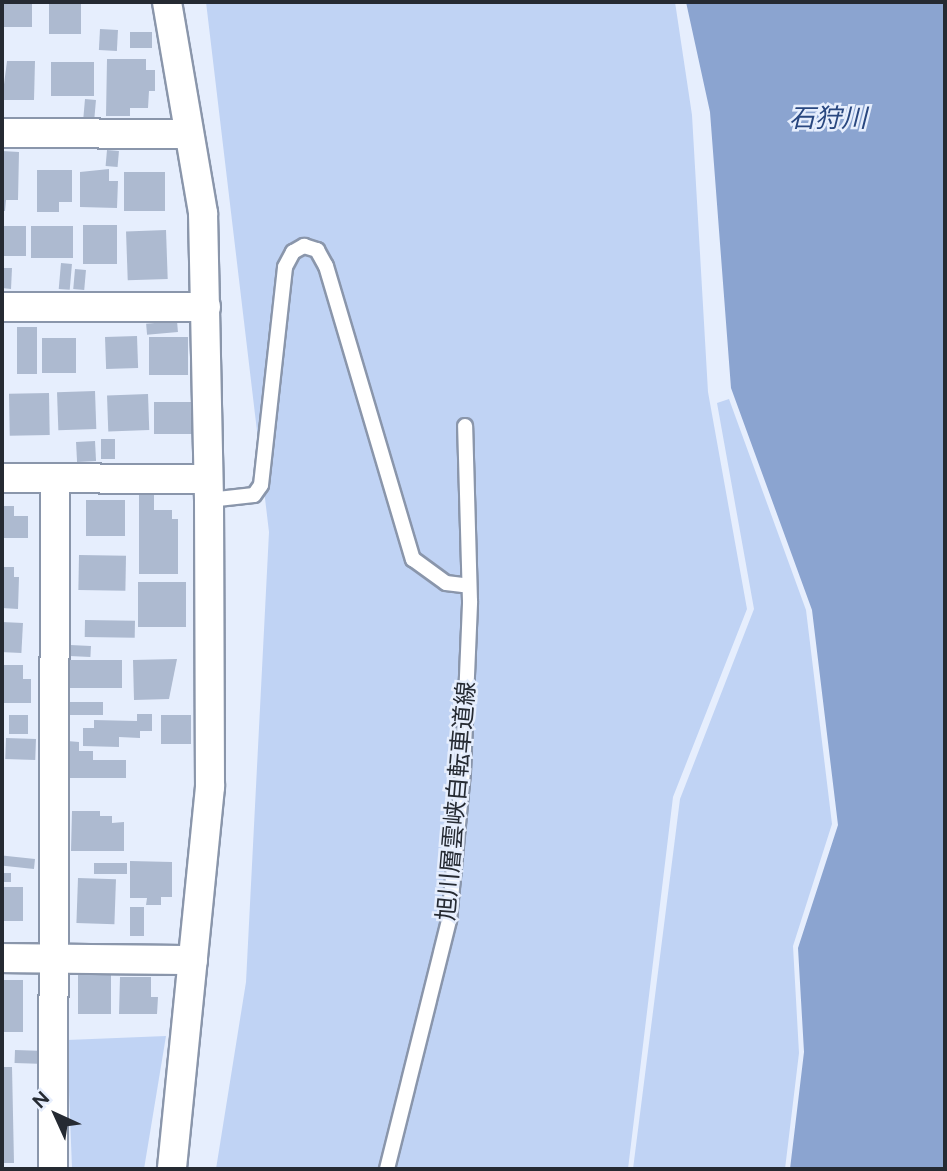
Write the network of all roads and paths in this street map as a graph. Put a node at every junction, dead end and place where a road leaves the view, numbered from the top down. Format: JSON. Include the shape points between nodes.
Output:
{"nodes":[{"id":1,"x":167,"y":2,"type":"edge"},
{"id":2,"x":2,"y":133,"type":"edge"},
{"id":3,"x":189,"y":134,"type":"junction"},
{"id":4,"x":2,"y":307,"type":"edge"},
{"id":5,"x":206,"y":307,"type":"junction"},
{"id":6,"x":465,"y":426,"type":"dead end"},
{"id":7,"x":2,"y":478,"type":"edge"},
{"id":8,"x":55,"y":479,"type":"junction"},
{"id":9,"x":208,"y":489,"type":"junction"},
{"id":10,"x":469,"y":586,"type":"junction"},
{"id":11,"x":2,"y":958,"type":"edge"},
{"id":12,"x":50,"y":958,"type":"junction"},
{"id":13,"x":192,"y":960,"type":"junction"},
{"id":14,"x":53,"y":1169,"type":"edge"},
{"id":15,"x":172,"y":1169,"type":"edge"},
{"id":16,"x":387,"y":1169,"type":"edge"}],
"edges":[{"from":1,"to":3,"type":"street"},
{"from":2,"to":3,"type":"street"},
{"from":3,"to":5,"type":"street","via":[[203,213]]},
{"from":4,"to":5,"type":"street"},
{"from":5,"to":9,"type":"street"},
{"from":6,"to":10,"type":"lane","name":"旭川層雲峡自転車道線"},
{"from":7,"to":8,"type":"street"},
{"from":8,"to":9,"type":"street"},
{"from":8,"to":12,"type":"street"},
{"from":9,"to":10,"type":"lane","via":[[254,495],[261,485],[285,267],[293,252],[304,246],[317,250],[326,266],[413,559],[446,583]]},
{"from":9,"to":13,"type":"street","via":[[210,787]]},
{"from":10,"to":16,"type":"lane","name":"旭川層雲峡自転車道線","via":[[463,771],[449,920]]},
{"from":11,"to":12,"type":"street"},
{"from":12,"to":13,"type":"street"},
{"from":12,"to":14,"type":"street"},
{"from":13,"to":15,"type":"street"}]}
